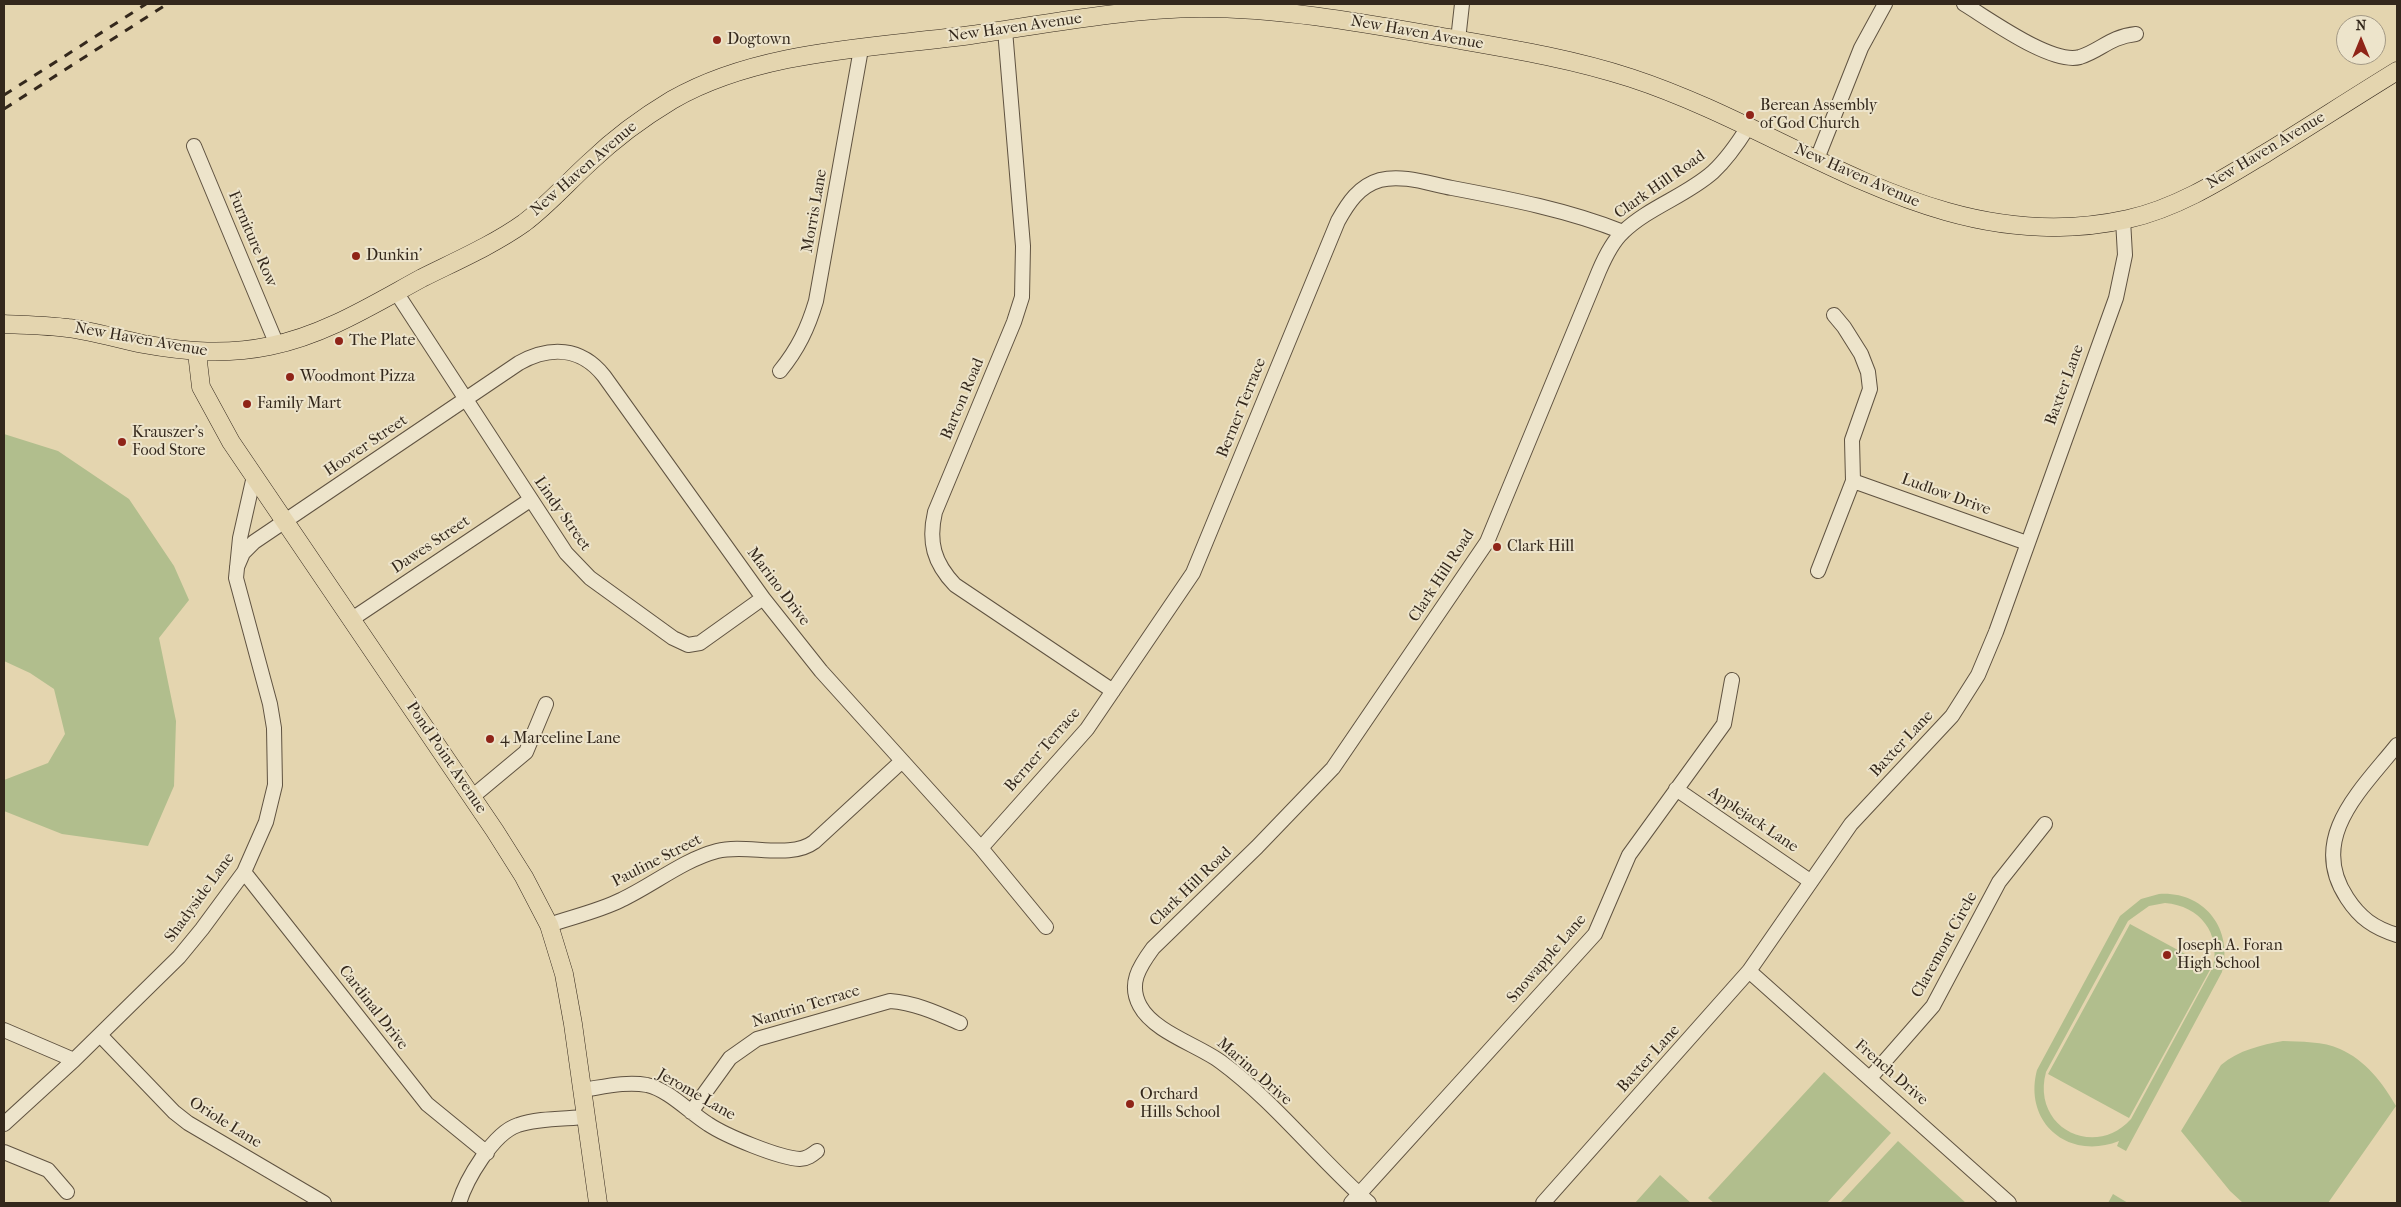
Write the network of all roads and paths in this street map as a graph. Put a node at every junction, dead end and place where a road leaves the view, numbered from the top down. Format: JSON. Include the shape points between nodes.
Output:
{"nodes":[{"id":1,"x":1462,"y":4,"type":"edge"},
{"id":2,"x":1885,"y":4,"type":"edge"},
{"id":3,"x":1964,"y":4,"type":"edge"},
{"id":4,"x":1109,"y":9,"type":"edge"},
{"id":5,"x":1005,"y":30,"type":"junction"},
{"id":6,"x":2136,"y":34,"type":"dead end"},
{"id":7,"x":1458,"y":40,"type":"junction"},
{"id":8,"x":861,"y":49,"type":"junction"},
{"id":9,"x":2397,"y":72,"type":"edge"},
{"id":10,"x":1748,"y":127,"type":"junction"},
{"id":11,"x":194,"y":146,"type":"dead end"},
{"id":12,"x":1817,"y":159,"type":"junction"},
{"id":13,"x":2123,"y":220,"type":"junction"},
{"id":14,"x":1622,"y":232,"type":"junction"},
{"id":15,"x":396,"y":292,"type":"junction"},
{"id":16,"x":1834,"y":315,"type":"dead end"},
{"id":17,"x":4,"y":324,"type":"edge"},
{"id":18,"x":277,"y":345,"type":"junction"},
{"id":19,"x":197,"y":353,"type":"junction"},
{"id":20,"x":780,"y":371,"type":"dead end"},
{"id":21,"x":467,"y":400,"type":"junction"},
{"id":22,"x":254,"y":476,"type":"junction"},
{"id":23,"x":1853,"y":481,"type":"junction"},
{"id":24,"x":530,"y":500,"type":"junction"},
{"id":25,"x":285,"y":521,"type":"junction"},
{"id":26,"x":2027,"y":543,"type":"junction"},
{"id":27,"x":236,"y":567,"type":"junction"},
{"id":28,"x":1818,"y":571,"type":"dead end"},
{"id":29,"x":763,"y":598,"type":"junction"},
{"id":30,"x":352,"y":620,"type":"junction"},
{"id":31,"x":1732,"y":680,"type":"dead end"},
{"id":32,"x":1113,"y":691,"type":"junction"},
{"id":33,"x":546,"y":704,"type":"dead end"},
{"id":34,"x":2397,"y":745,"type":"edge"},
{"id":35,"x":902,"y":761,"type":"junction"},
{"id":36,"x":1676,"y":789,"type":"junction"},
{"id":37,"x":472,"y":797,"type":"junction"},
{"id":38,"x":2045,"y":824,"type":"dead end"},
{"id":39,"x":981,"y":848,"type":"junction"},
{"id":40,"x":244,"y":872,"type":"junction"},
{"id":41,"x":1810,"y":881,"type":"junction"},
{"id":42,"x":549,"y":925,"type":"junction"},
{"id":43,"x":1046,"y":927,"type":"dead end"},
{"id":44,"x":2397,"y":935,"type":"edge"},
{"id":45,"x":1140,"y":966,"type":"joint"},
{"id":46,"x":1749,"y":971,"type":"junction"},
{"id":47,"x":960,"y":1023,"type":"dead end"},
{"id":48,"x":4,"y":1030,"type":"edge"},
{"id":49,"x":100,"y":1035,"type":"junction"},
{"id":50,"x":74,"y":1060,"type":"junction"},
{"id":51,"x":1870,"y":1078,"type":"junction"},
{"id":52,"x":582,"y":1090,"type":"junction"},
{"id":53,"x":690,"y":1112,"type":"junction"},
{"id":54,"x":586,"y":1117,"type":"junction"},
{"id":55,"x":4,"y":1124,"type":"edge"},
{"id":56,"x":817,"y":1151,"type":"dead end"},
{"id":57,"x":4,"y":1152,"type":"edge"},
{"id":58,"x":487,"y":1153,"type":"junction"},
{"id":59,"x":67,"y":1192,"type":"dead end"},
{"id":60,"x":1360,"y":1200,"type":"edge"},
{"id":61,"x":324,"y":1203,"type":"edge"},
{"id":62,"x":458,"y":1203,"type":"edge"},
{"id":63,"x":598,"y":1203,"type":"edge"},
{"id":64,"x":1543,"y":1203,"type":"edge"},
{"id":65,"x":2009,"y":1203,"type":"edge"}],
"edges":[{"from":1,"to":7,"type":"street"},
{"from":2,"to":12,"type":"street","via":[[1861,48]]},
{"from":3,"to":6,"type":"street","via":[[2044,52],[2059,57],[2080,57],[2119,36]]},
{"from":4,"to":5,"type":"main road","name":"New Haven Avenue"},
{"from":4,"to":7,"type":"main road","name":"New Haven Avenue","via":[[1235,10],[1345,20]]},
{"from":5,"to":8,"type":"main road","name":"New Haven Avenue"},
{"from":5,"to":32,"type":"street","name":"Barton Road","via":[[1023,246],[1022,297],[935,512],[931,541],[939,565],[955,585]]},
{"from":7,"to":10,"type":"main road","name":"New Haven Avenue","via":[[1561,59],[1622,75]]},
{"from":8,"to":15,"type":"main road","name":"New Haven Avenue","via":[[733,73],[678,97],[615,139],[524,223]]},
{"from":8,"to":20,"type":"street","name":"Morris Lane","via":[[816,301],[808,326]]},
{"from":9,"to":13,"type":"main road","name":"New Haven Avenue","via":[[2209,186],[2162,209]]},
{"from":10,"to":12,"type":"main road","name":"New Haven Avenue"},
{"from":10,"to":14,"type":"street","name":"Clark Hill Road","via":[[1739,143],[1712,172]]},
{"from":11,"to":18,"type":"street","name":"Furniture Row"},
{"from":12,"to":13,"type":"main road","name":"New Haven Avenue","via":[[1926,206],[1977,220],[2047,227]]},
{"from":13,"to":26,"type":"street","name":"Baxter Lane","via":[[2125,255],[2116,298]]},
{"from":14,"to":32,"type":"street","name":"Berner Terrace","via":[[1538,206],[1409,180],[1382,180],[1360,190],[1338,221],[1193,573]]},
{"from":14,"to":45,"type":"street","name":"Clark Hill Road","via":[[1599,270],[1487,542],[1333,768],[1153,948]]},
{"from":15,"to":18,"type":"main road","name":"New Haven Avenue","via":[[334,324]]},
{"from":15,"to":21,"type":"street","name":"Lindy Street"},
{"from":16,"to":23,"type":"street","via":[[1861,354],[1870,385],[1852,440]]},
{"from":17,"to":19,"type":"main road","name":"New Haven Avenue","via":[[71,328]]},
{"from":18,"to":19,"type":"main road","name":"New Haven Avenue","via":[[218,354]]},
{"from":19,"to":22,"type":"main road","name":"Pond Point Avenue","via":[[199,376],[206,398]]},
{"from":21,"to":24,"type":"street","name":"Lindy Street"},
{"from":21,"to":25,"type":"street","name":"Hoover Street"},
{"from":21,"to":29,"type":"street","name":"Marino Drive","via":[[519,363],[539,354],[561,351],[587,359],[604,376]]},
{"from":22,"to":25,"type":"main road","name":"Pond Point Avenue"},
{"from":22,"to":27,"type":"street","name":"Shadyside Lane"},
{"from":23,"to":26,"type":"street","name":"Ludlow Drive"},
{"from":23,"to":28,"type":"street"},
{"from":24,"to":29,"type":"street","name":"Lindy Street","via":[[580,569],[683,644],[706,640]]},
{"from":24,"to":30,"type":"street","name":"Dawes Street"},
{"from":25,"to":27,"type":"street","via":[[247,548]]},
{"from":25,"to":30,"type":"main road","name":"Pond Point Avenue"},
{"from":26,"to":41,"type":"street","name":"Baxter Lane","via":[[1988,652],[1952,716],[1852,824]]},
{"from":27,"to":40,"type":"street","name":"Shadyside Lane","via":[[237,586],[270,704],[276,748],[272,802]]},
{"from":29,"to":35,"type":"street","name":"Marino Drive","via":[[820,671]]},
{"from":30,"to":37,"type":"main road","name":"Pond Point Avenue"},
{"from":31,"to":36,"type":"street","name":"Snowapple Lane","via":[[1724,724]]},
{"from":32,"to":39,"type":"street","name":"Berner Terrace","via":[[1087,728]]},
{"from":33,"to":37,"type":"street","via":[[526,752]]},
{"from":34,"to":44,"type":"street","via":[[2347,808],[2339,824],[2333,857],[2343,893],[2356,912],[2370,925]]},
{"from":35,"to":39,"type":"street","name":"Marino Drive"},
{"from":35,"to":42,"type":"street","name":"Pauline Street","via":[[805,847],[793,850],[734,848],[710,853],[620,901]]},
{"from":36,"to":41,"type":"street","name":"Applejack Lane"},
{"from":36,"to":60,"type":"street","name":"Snowapple Lane","via":[[1629,855],[1595,934]]},
{"from":37,"to":42,"type":"main road","name":"Pond Point Avenue","via":[[524,877]]},
{"from":38,"to":51,"type":"street","name":"Claremont Circle","via":[[1999,882],[1933,1006]]},
{"from":39,"to":43,"type":"street","name":"Marino Drive"},
{"from":40,"to":49,"type":"street","name":"Shadyside Lane","via":[[179,956]]},
{"from":40,"to":58,"type":"street","name":"Cardinal Drive","via":[[427,1104]]},
{"from":41,"to":46,"type":"street","name":"Baxter Lane"},
{"from":42,"to":52,"type":"main road","name":"Pond Point Avenue","via":[[569,1002]]},
{"from":45,"to":60,"type":"street","name":"Marino Drive","via":[[1134,986],[1136,998],[1150,1018],[1227,1067]]},
{"from":46,"to":51,"type":"street","name":"French Drive"},
{"from":46,"to":64,"type":"street","name":"Baxter Lane"},
{"from":47,"to":53,"type":"street","name":"Nantrin Terrace","via":[[927,1009],[890,1001],[757,1039],[730,1058]]},
{"from":48,"to":50,"type":"street"},
{"from":49,"to":50,"type":"street","name":"Shadyside Lane"},
{"from":49,"to":61,"type":"street","name":"Oriole Lane","via":[[188,1123]]},
{"from":50,"to":55,"type":"street","name":"Shadyside Lane"},
{"from":51,"to":65,"type":"street","name":"French Drive"},
{"from":52,"to":53,"type":"street","name":"Jerome Lane","via":[[622,1084],[648,1085]]},
{"from":52,"to":54,"type":"main road","name":"Pond Point Avenue"},
{"from":53,"to":56,"type":"street","name":"Jerome Lane","via":[[710,1125],[771,1151],[800,1158]]},
{"from":54,"to":58,"type":"street","via":[[517,1125],[501,1136]]},
{"from":54,"to":63,"type":"main road","name":"Pond Point Avenue"},
{"from":57,"to":59,"type":"street","via":[[48,1170]]},
{"from":58,"to":62,"type":"street"}]}
